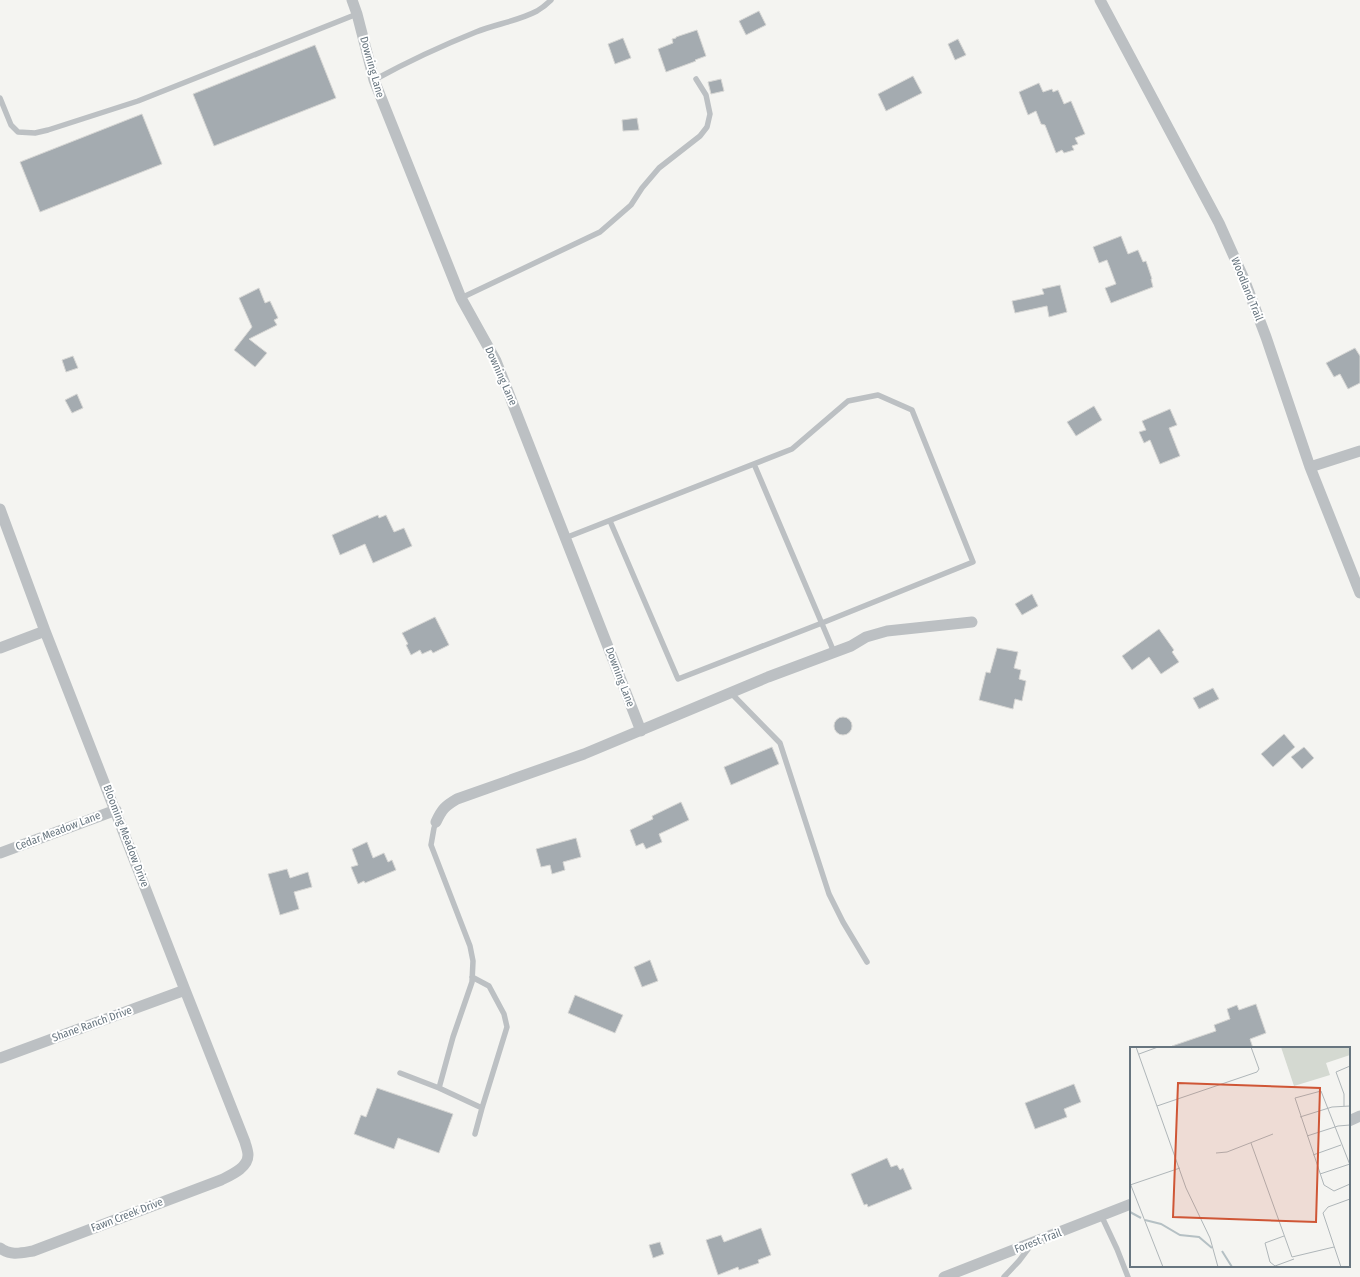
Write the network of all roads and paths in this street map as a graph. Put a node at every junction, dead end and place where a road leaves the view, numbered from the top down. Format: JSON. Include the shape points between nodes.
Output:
{"nodes":[{"id":1,"x":352,"y":0,"type":"edge"},
{"id":2,"x":551,"y":0,"type":"edge"},
{"id":3,"x":1100,"y":0,"type":"edge"},
{"id":4,"x":357,"y":14,"type":"junction"},
{"id":5,"x":696,"y":79,"type":"dead end"},
{"id":6,"x":374,"y":80,"type":"junction"},
{"id":7,"x":0,"y":98,"type":"edge"},
{"id":8,"x":461,"y":298,"type":"junction"},
{"id":9,"x":1360,"y":450,"type":"edge"},
{"id":10,"x":754,"y":464,"type":"junction"},
{"id":11,"x":1310,"y":467,"type":"junction"},
{"id":12,"x":0,"y":509,"type":"edge"},
{"id":13,"x":610,"y":521,"type":"junction"},
{"id":14,"x":565,"y":538,"type":"junction"},
{"id":15,"x":1360,"y":593,"type":"edge"},
{"id":16,"x":972,"y":622,"type":"dead end"},
{"id":17,"x":822,"y":623,"type":"junction"},
{"id":18,"x":46,"y":631,"type":"junction"},
{"id":19,"x":0,"y":648,"type":"edge"},
{"id":20,"x":834,"y":652,"type":"junction"},
{"id":21,"x":731,"y":693,"type":"junction"},
{"id":22,"x":641,"y":731,"type":"junction"},
{"id":23,"x":116,"y":810,"type":"junction"},
{"id":24,"x":436,"y":822,"type":"joint"},
{"id":25,"x":0,"y":853,"type":"edge"},
{"id":26,"x":867,"y":962,"type":"dead end"},
{"id":27,"x":472,"y":977,"type":"junction"},
{"id":28,"x":185,"y":990,"type":"junction"},
{"id":29,"x":0,"y":1058,"type":"edge"},
{"id":30,"x":400,"y":1073,"type":"dead end"},
{"id":31,"x":439,"y":1088,"type":"junction"},
{"id":32,"x":482,"y":1108,"type":"junction"},
{"id":33,"x":1360,"y":1116,"type":"edge"},
{"id":34,"x":1350,"y":1121,"type":"edge"},
{"id":35,"x":475,"y":1134,"type":"dead end"},
{"id":36,"x":245,"y":1164,"type":"joint"},
{"id":37,"x":1130,"y":1204,"type":"edge"},
{"id":38,"x":1101,"y":1215,"type":"junction"},
{"id":39,"x":1032,"y":1243,"type":"junction"},
{"id":40,"x":2,"y":1249,"type":"edge"},
{"id":41,"x":944,"y":1277,"type":"edge"},
{"id":42,"x":1004,"y":1277,"type":"edge"},
{"id":43,"x":1128,"y":1277,"type":"edge"}],
"edges":[{"from":1,"to":4,"type":"street","name":"Downing Lane"},
{"from":2,"to":6,"type":"lane","via":[[538,11],[462,38]]},
{"from":3,"to":11,"type":"street","name":"Woodland Trail","via":[[1226,237],[1266,337]]},
{"from":4,"to":6,"type":"street","name":"Downing Lane"},
{"from":4,"to":7,"type":"lane","via":[[138,101],[48,130],[34,133],[18,132],[11,125]]},
{"from":5,"to":8,"type":"lane","via":[[706,95],[710,114],[707,127],[700,136],[659,168],[617,219],[600,232]]},
{"from":6,"to":8,"type":"street","name":"Downing Lane"},
{"from":8,"to":14,"type":"street","name":"Downing Lane","via":[[496,361]]},
{"from":9,"to":11,"type":"street"},
{"from":10,"to":13,"type":"lane"},
{"from":10,"to":17,"type":"lane"},
{"from":10,"to":17,"type":"lane","via":[[792,449],[848,401],[878,395],[912,410],[973,562]]},
{"from":11,"to":15,"type":"street","name":"Woodland Trail"},
{"from":12,"to":18,"type":"street","name":"Blooming Meadow Drive"},
{"from":13,"to":14,"type":"lane"},
{"from":13,"to":17,"type":"lane","via":[[678,679]]},
{"from":14,"to":22,"type":"street","name":"Downing Lane"},
{"from":16,"to":20,"type":"street","via":[[887,631],[866,637]]},
{"from":17,"to":20,"type":"lane"},
{"from":18,"to":19,"type":"street"},
{"from":18,"to":23,"type":"street","name":"Blooming Meadow Drive"},
{"from":20,"to":21,"type":"street"},
{"from":21,"to":22,"type":"street"},
{"from":21,"to":26,"type":"lane","via":[[780,743],[829,894]]},
{"from":22,"to":24,"type":"street","via":[[457,799],[441,810]]},
{"from":23,"to":25,"type":"street","name":"Cedar Meadow Lane"},
{"from":23,"to":28,"type":"street","name":"Blooming Meadow Drive"},
{"from":24,"to":27,"type":"lane","via":[[431,845],[470,946],[473,961]]},
{"from":27,"to":31,"type":"lane"},
{"from":27,"to":32,"type":"lane","via":[[489,986],[504,1014],[507,1027]]},
{"from":28,"to":29,"type":"street","name":"Shane Ranch Drive"},
{"from":28,"to":36,"type":"street","name":"Blooming Meadow Drive","via":[[245,1142],[248,1155]]},
{"from":30,"to":31,"type":"lane"},
{"from":31,"to":32,"type":"lane"},
{"from":32,"to":35,"type":"lane"},
{"from":33,"to":34,"type":"street"},
{"from":36,"to":40,"type":"street","name":"Fawn Creek Drive","via":[[221,1180],[33,1251],[17,1254]]},
{"from":37,"to":38,"type":"street","name":"Forest Trail"},
{"from":38,"to":39,"type":"street","name":"Forest Trail"},
{"from":38,"to":43,"type":"lane"},
{"from":39,"to":41,"type":"street","name":"Forest Trail"},
{"from":39,"to":42,"type":"lane"}]}
